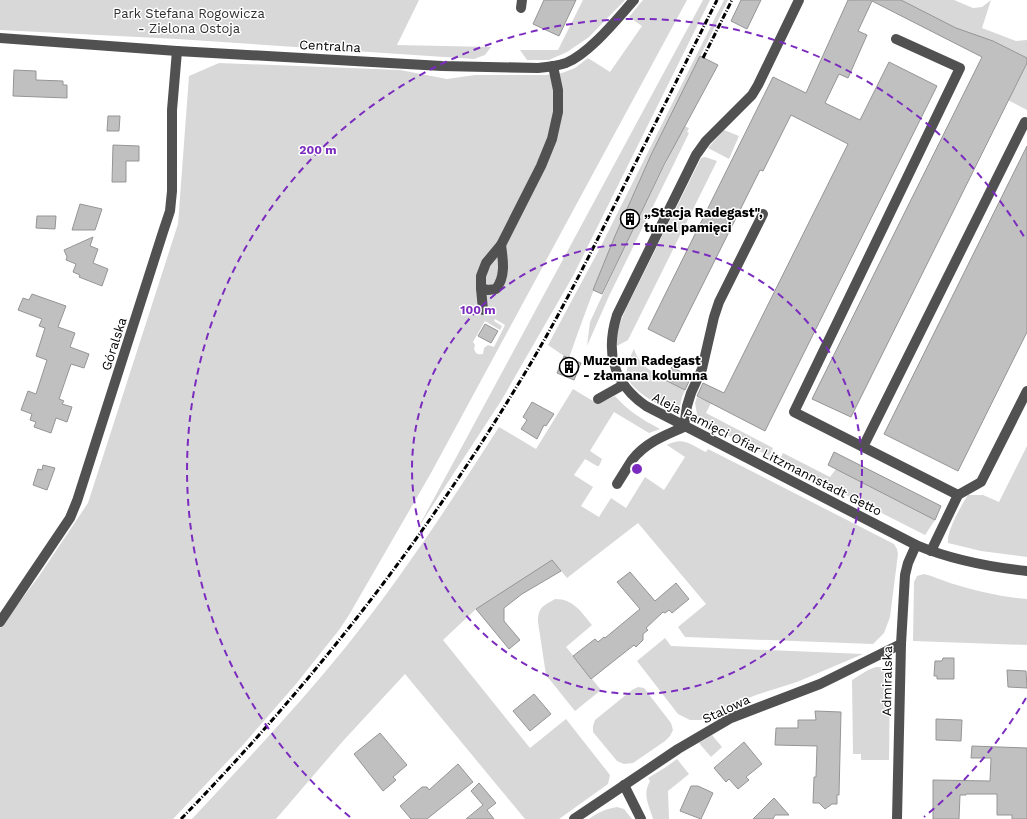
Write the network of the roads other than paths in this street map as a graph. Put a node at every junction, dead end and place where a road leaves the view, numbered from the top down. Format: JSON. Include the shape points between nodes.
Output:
{"nodes":[{"id":1,"x":634,"y":0,"type":"edge"},
{"id":2,"x":799,"y":0,"type":"edge"},
{"id":3,"x":0,"y":38,"type":"edge"},
{"id":4,"x":896,"y":39,"type":"dead end"},
{"id":5,"x":177,"y":51,"type":"junction"},
{"id":6,"x":553,"y":66,"type":"junction"},
{"id":7,"x":1027,"y":123,"type":"edge"},
{"id":8,"x":763,"y":214,"type":"dead end"},
{"id":9,"x":501,"y":245,"type":"junction"},
{"id":10,"x":481,"y":288,"type":"junction"},
{"id":11,"x":483,"y":310,"type":"dead end"},
{"id":12,"x":624,"y":385,"type":"junction"},
{"id":13,"x":1027,"y":391,"type":"edge"},
{"id":14,"x":598,"y":399,"type":"dead end"},
{"id":15,"x":684,"y":427,"type":"junction"},
{"id":16,"x":863,"y":447,"type":"junction"},
{"id":17,"x":617,"y":484,"type":"dead end"},
{"id":18,"x":958,"y":494,"type":"junction"},
{"id":19,"x":916,"y":545,"type":"junction"},
{"id":20,"x":932,"y":551,"type":"junction"},
{"id":21,"x":1027,"y":571,"type":"edge"},
{"id":22,"x":0,"y":622,"type":"edge"},
{"id":23,"x":901,"y":644,"type":"junction"},
{"id":24,"x":624,"y":785,"type":"junction"},
{"id":25,"x":574,"y":819,"type":"edge"},
{"id":26,"x":641,"y":819,"type":"edge"},
{"id":27,"x":897,"y":819,"type":"edge"}],
"edges":[{"from":1,"to":6,"type":"street","name":"Centralna","via":[[605,32],[577,56],[566,63]]},
{"from":2,"to":12,"type":"street","name":"Aleja Pamięci Ofiar Litzmannstadt Getto","via":[[758,85],[696,155],[617,315],[611,353]]},
{"from":3,"to":5,"type":"street","name":"Centralna"},
{"from":4,"to":16,"type":"street","via":[[960,68],[794,412]]},
{"from":5,"to":6,"type":"street","name":"Centralna","via":[[442,66]]},
{"from":5,"to":22,"type":"street","name":"Góralska","via":[[172,110],[172,191],[164,232],[70,518]]},
{"from":6,"to":9,"type":"street","via":[[558,90],[558,112],[552,138],[541,166]]},
{"from":7,"to":16,"type":"street","via":[[1025,122]]},
{"from":8,"to":15,"type":"street","via":[[719,302],[702,368],[687,406]]},
{"from":9,"to":10,"type":"street","via":[[486,263]]},
{"from":9,"to":10,"type":"street","via":[[501,283],[496,289]]},
{"from":10,"to":11,"type":"street"},
{"from":12,"to":14,"type":"street"},
{"from":12,"to":15,"type":"street","name":"Aleja Pamięci Ofiar Litzmannstadt Getto","via":[[637,400]]},
{"from":13,"to":18,"type":"street","via":[[981,482]]},
{"from":15,"to":17,"type":"street","via":[[644,448],[633,459]]},
{"from":15,"to":19,"type":"street","name":"Aleja Pamięci Ofiar Litzmannstadt Getto"},
{"from":16,"to":18,"type":"street"},
{"from":18,"to":20,"type":"street"},
{"from":19,"to":20,"type":"street","name":"Aleja Pamięci Ofiar Litzmannstadt Getto"},
{"from":19,"to":23,"type":"street","name":"Admiralska","via":[[905,575]]},
{"from":20,"to":21,"type":"street","name":"Aleja Pamięci Ofiar Litzmannstadt Getto","via":[[972,563]]},
{"from":23,"to":24,"type":"street","name":"Stalowa","via":[[820,684],[731,718],[688,742]]},
{"from":23,"to":27,"type":"street","name":"Admiralska"},
{"from":24,"to":25,"type":"street","name":"Stalowa"},
{"from":24,"to":26,"type":"street"}]}
